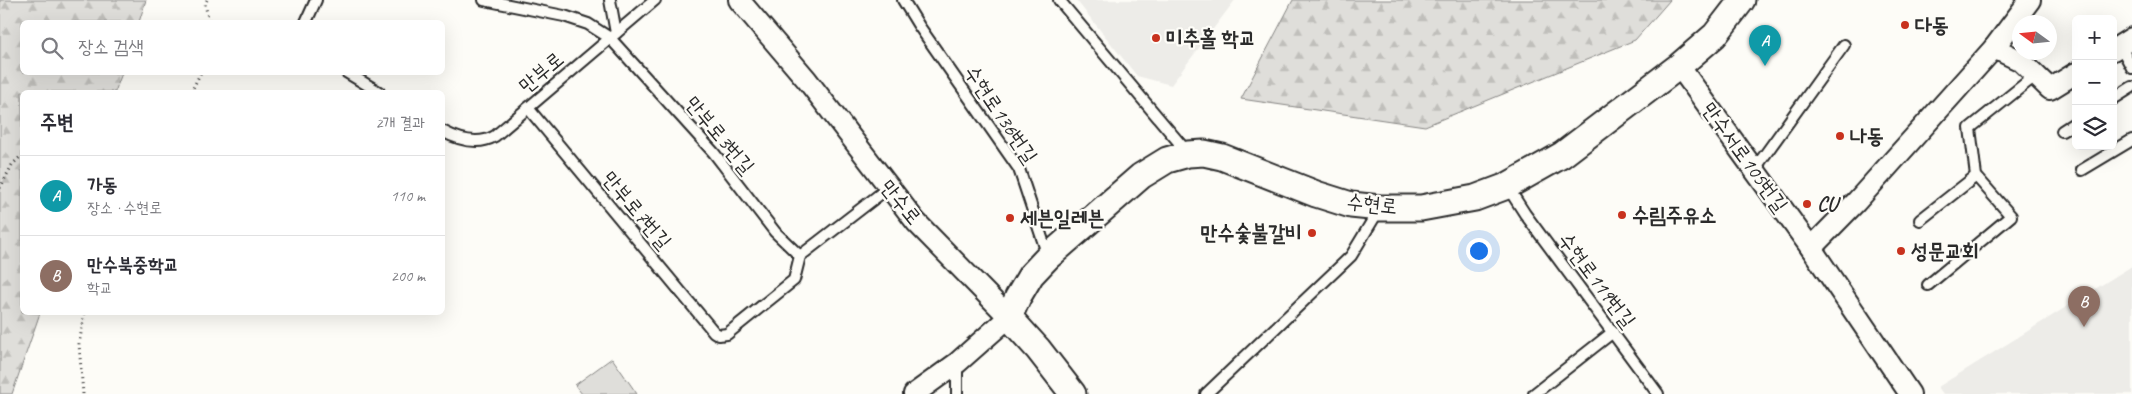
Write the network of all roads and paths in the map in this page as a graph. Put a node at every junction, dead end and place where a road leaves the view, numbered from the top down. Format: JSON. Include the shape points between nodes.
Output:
{"nodes":[{"id":1,"x":207,"y":0,"type":"edge"},
{"id":2,"x":316,"y":0,"type":"edge"},
{"id":3,"x":484,"y":0,"type":"edge"},
{"id":4,"x":610,"y":0,"type":"edge"},
{"id":5,"x":655,"y":0,"type":"edge"},
{"id":6,"x":739,"y":0,"type":"edge"},
{"id":7,"x":903,"y":0,"type":"edge"},
{"id":8,"x":1059,"y":0,"type":"edge"},
{"id":9,"x":1742,"y":0,"type":"edge"},
{"id":10,"x":2030,"y":0,"type":"edge"},
{"id":11,"x":209,"y":20,"type":"edge"},
{"id":12,"x":307,"y":20,"type":"edge"},
{"id":13,"x":613,"y":36,"type":"junction"},
{"id":14,"x":2122,"y":44,"type":"edge"},
{"id":15,"x":1844,"y":45,"type":"dead end"},
{"id":16,"x":1994,"y":48,"type":"junction"},
{"id":17,"x":1679,"y":66,"type":"junction"},
{"id":18,"x":2132,"y":68,"type":"edge"},
{"id":19,"x":200,"y":75,"type":"edge"},
{"id":20,"x":351,"y":75,"type":"edge"},
{"id":21,"x":2036,"y":75,"type":"junction"},
{"id":22,"x":2072,"y":75,"type":"edge"},
{"id":23,"x":2132,"y":87,"type":"edge"},
{"id":24,"x":192,"y":90,"type":"edge"},
{"id":25,"x":376,"y":90,"type":"edge"},
{"id":26,"x":2117,"y":96,"type":"edge"},
{"id":27,"x":528,"y":108,"type":"junction"},
{"id":28,"x":2072,"y":125,"type":"edge"},
{"id":29,"x":2062,"y":131,"type":"dead end"},
{"id":30,"x":445,"y":132,"type":"edge"},
{"id":31,"x":2132,"y":140,"type":"edge"},
{"id":32,"x":1188,"y":154,"type":"junction"},
{"id":33,"x":20,"y":157,"type":"edge"},
{"id":34,"x":1754,"y":170,"type":"junction"},
{"id":35,"x":2082,"y":170,"type":"dead end"},
{"id":36,"x":0,"y":174,"type":"edge"},
{"id":37,"x":7,"y":174,"type":"junction"},
{"id":38,"x":1976,"y":176,"type":"junction"},
{"id":39,"x":1507,"y":186,"type":"junction"},
{"id":40,"x":0,"y":188,"type":"edge"},
{"id":41,"x":888,"y":188,"type":"junction"},
{"id":42,"x":1380,"y":208,"type":"junction"},
{"id":43,"x":1920,"y":220,"type":"dead end"},
{"id":44,"x":1811,"y":248,"type":"junction"},
{"id":45,"x":800,"y":256,"type":"junction"},
{"id":46,"x":1048,"y":257,"type":"junction"},
{"id":47,"x":1928,"y":285,"type":"dead end"},
{"id":48,"x":84,"y":315,"type":"edge"},
{"id":49,"x":1009,"y":317,"type":"junction"},
{"id":50,"x":1612,"y":332,"type":"junction"},
{"id":51,"x":957,"y":363,"type":"junction"},
{"id":52,"x":83,"y":394,"type":"edge"},
{"id":53,"x":914,"y":394,"type":"edge"},
{"id":54,"x":956,"y":394,"type":"edge"},
{"id":55,"x":1073,"y":394,"type":"edge"},
{"id":56,"x":1206,"y":394,"type":"edge"},
{"id":57,"x":1534,"y":394,"type":"edge"},
{"id":58,"x":1658,"y":394,"type":"edge"},
{"id":59,"x":1910,"y":394,"type":"edge"}],
"edges":[{"from":1,"to":11,"type":"path"},
{"from":2,"to":12,"type":"lane"},
{"from":3,"to":13,"type":"lane","name":"만부로3번길","via":[[564,16]]},
{"from":4,"to":13,"type":"lane"},
{"from":5,"to":13,"type":"lane","name":"만부로"},
{"from":6,"to":41,"type":"street","name":"만수로","via":[[807,80]]},
{"from":7,"to":46,"type":"lane","name":"수현로136번길","via":[[1019,169]]},
{"from":8,"to":32,"type":"lane"},
{"from":9,"to":17,"type":"street","name":"수현로","via":[[1715,35]]},
{"from":10,"to":16,"type":"street"},
{"from":13,"to":27,"type":"lane","name":"만부로"},
{"from":13,"to":45,"type":"lane","name":"만부로3번길","via":[[714,153],[775,232]]},
{"from":14,"to":18,"type":"lane"},
{"from":15,"to":34,"type":"lane"},
{"from":16,"to":21,"type":"street","via":[[2021,61]]},
{"from":16,"to":44,"type":"street"},
{"from":17,"to":34,"type":"street","name":"만수서로105번길"},
{"from":17,"to":39,"type":"street","name":"수현로","via":[[1562,155]]},
{"from":19,"to":24,"type":"path"},
{"from":20,"to":25,"type":"lane"},
{"from":21,"to":22,"type":"street","via":[[2050,89]]},
{"from":21,"to":38,"type":"lane","via":[[1970,128]]},
{"from":23,"to":26,"type":"lane"},
{"from":27,"to":30,"type":"lane","name":"만부로","via":[[485,142],[456,139]]},
{"from":27,"to":45,"type":"lane","name":"만부로7번길","via":[[719,335],[727,334],[794,280]]},
{"from":28,"to":29,"type":"lane"},
{"from":31,"to":35,"type":"lane"},
{"from":32,"to":42,"type":"street","name":"수현로","via":[[1222,157],[1316,194],[1351,205]]},
{"from":32,"to":46,"type":"street","name":"수현로","via":[[1167,160],[1141,176]]},
{"from":33,"to":37,"type":"path"},
{"from":34,"to":44,"type":"street","name":"만수서로105번길"},
{"from":36,"to":37,"type":"path"},
{"from":37,"to":40,"type":"path"},
{"from":38,"to":43,"type":"lane"},
{"from":38,"to":47,"type":"lane","via":[[2010,216]]},
{"from":39,"to":42,"type":"street","name":"수현로","via":[[1450,204]]},
{"from":39,"to":50,"type":"lane","name":"수현로119번길"},
{"from":41,"to":45,"type":"lane"},
{"from":41,"to":49,"type":"street","name":"만수로","via":[[939,247]]},
{"from":42,"to":56,"type":"lane","via":[[1351,256]]},
{"from":44,"to":59,"type":"street","name":"만수서로105번길"},
{"from":46,"to":49,"type":"street","name":"수현로","via":[[1031,275]]},
{"from":48,"to":52,"type":"path","via":[[79,344]]},
{"from":49,"to":51,"type":"street"},
{"from":49,"to":55,"type":"street","name":"만수로"},
{"from":50,"to":57,"type":"lane"},
{"from":50,"to":58,"type":"lane","name":"수현로119번길"},
{"from":51,"to":53,"type":"street"},
{"from":51,"to":54,"type":"lane"}]}
